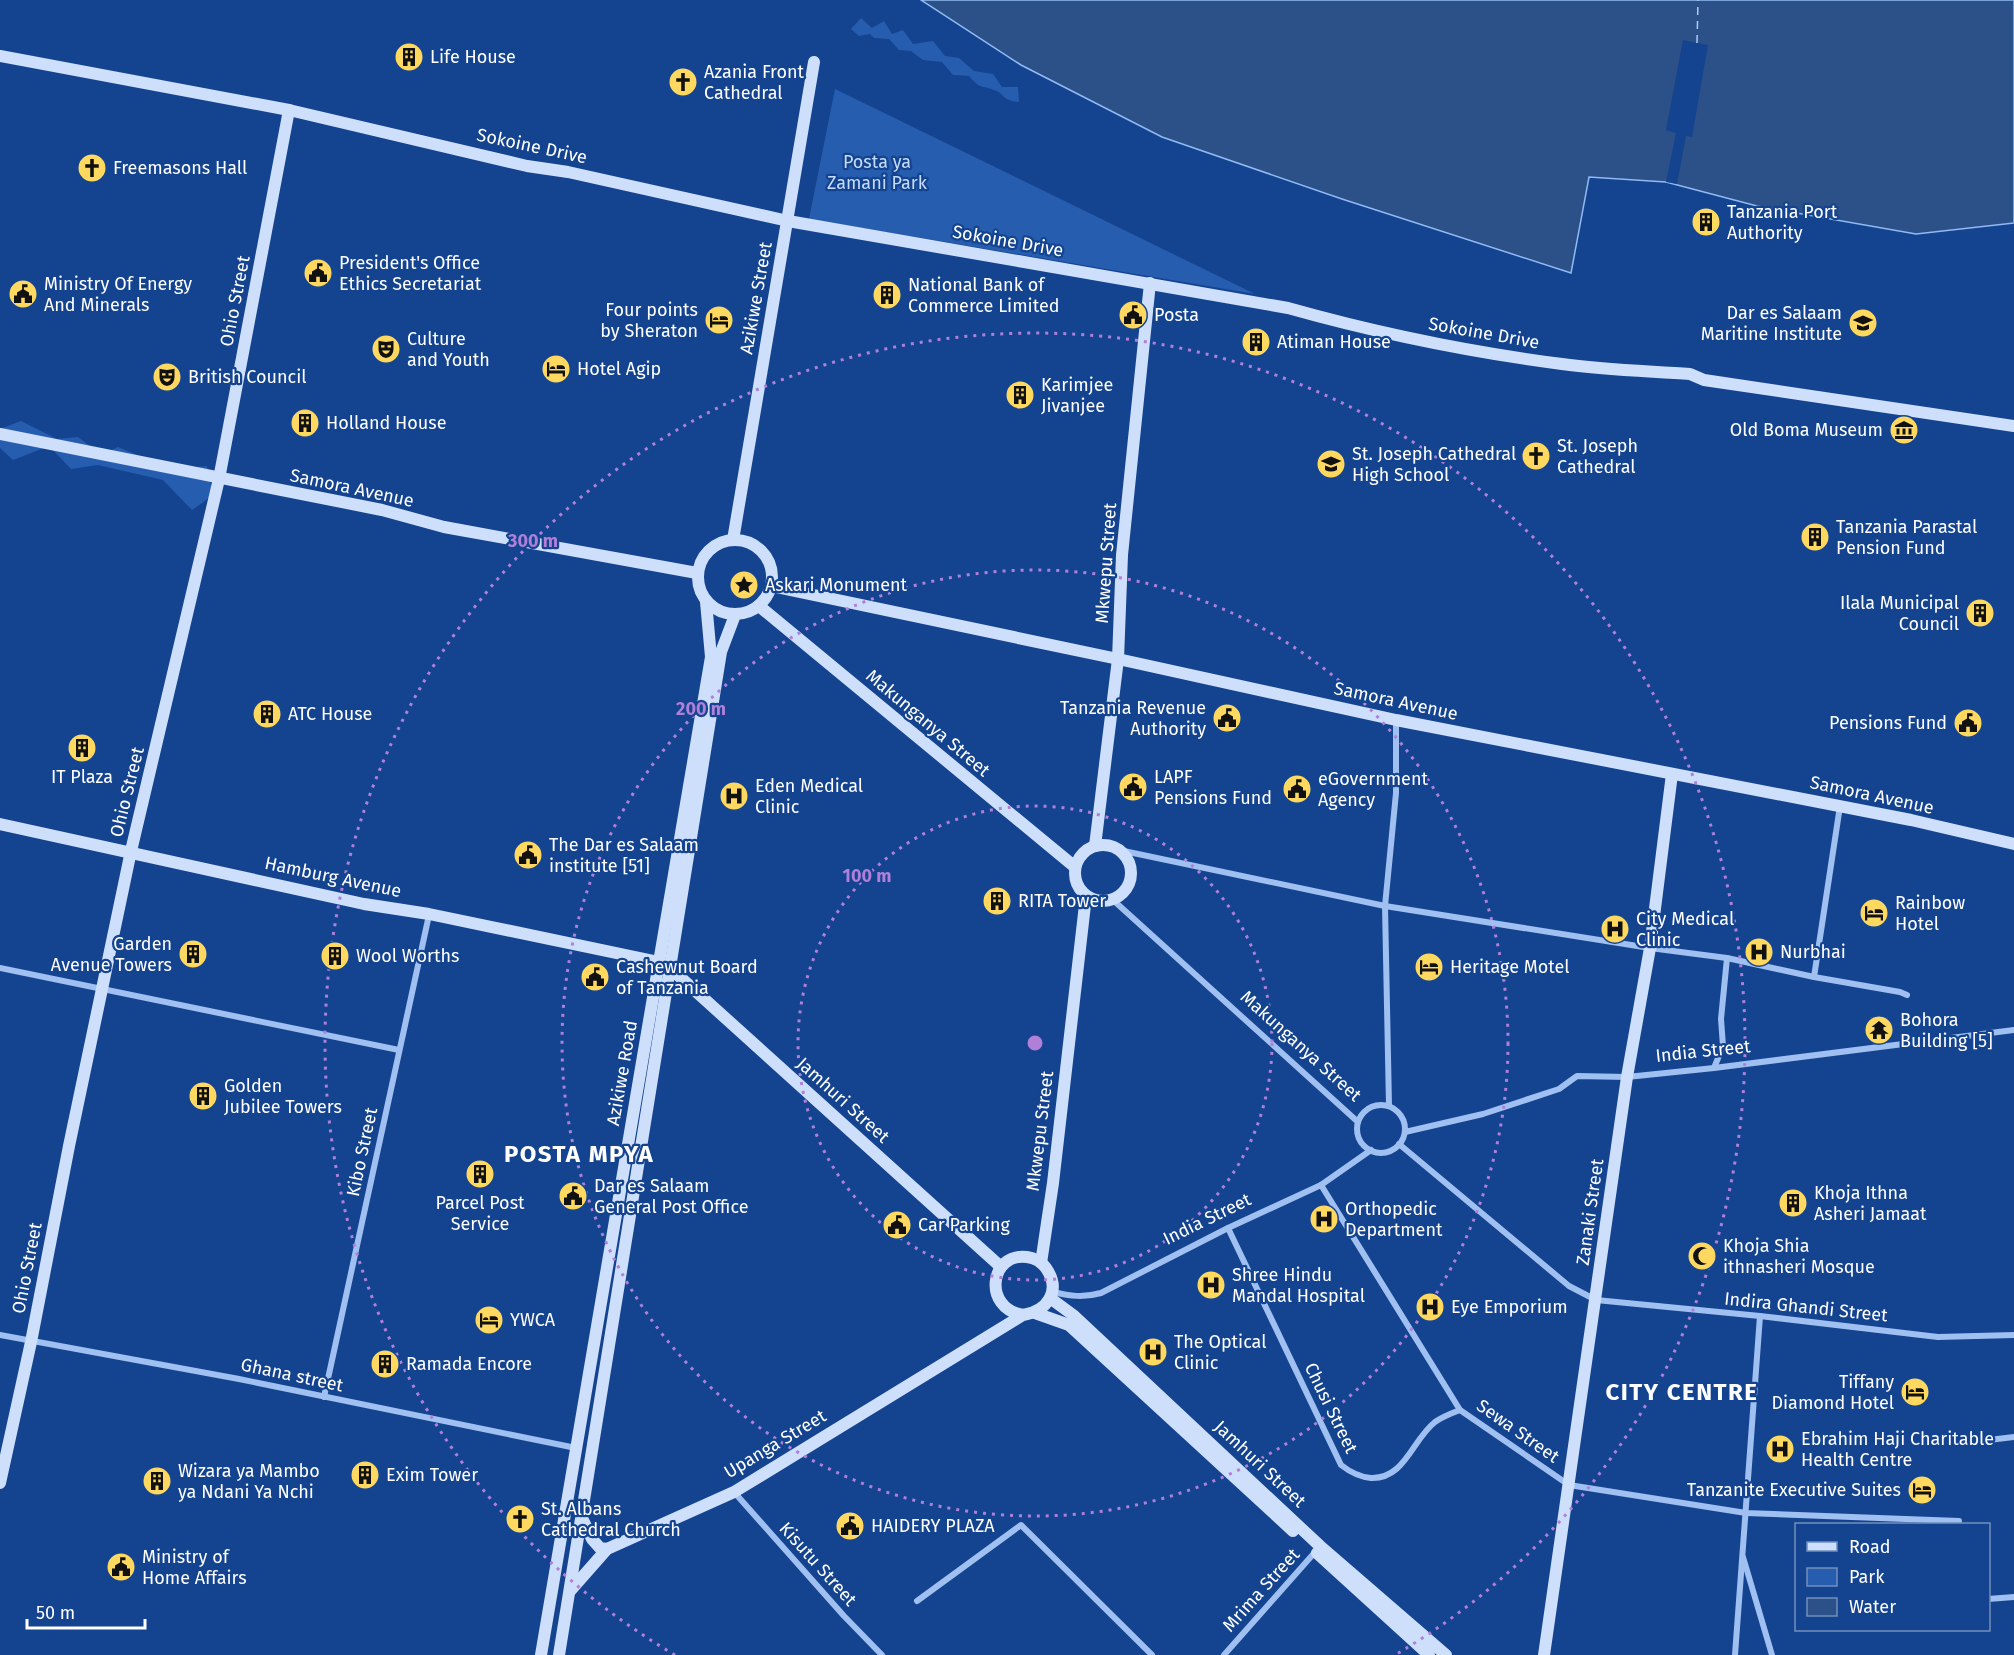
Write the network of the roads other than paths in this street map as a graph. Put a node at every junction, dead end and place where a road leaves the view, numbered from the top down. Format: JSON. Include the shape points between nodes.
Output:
{"nodes":[{"id":1,"x":0,"y":56,"type":"edge"},
{"id":2,"x":814,"y":62,"type":"dead end"},
{"id":3,"x":289,"y":110,"type":"junction"},
{"id":4,"x":788,"y":221,"type":"junction"},
{"id":5,"x":1150,"y":283,"type":"junction"},
{"id":6,"x":2014,"y":426,"type":"edge"},
{"id":7,"x":0,"y":434,"type":"edge"},
{"id":8,"x":219,"y":479,"type":"junction"},
{"id":9,"x":733,"y":540,"type":"junction"},
{"id":10,"x":697,"y":573,"type":"junction"},
{"id":11,"x":771,"y":586,"type":"junction"},
{"id":12,"x":706,"y":602,"type":"junction"},
{"id":13,"x":759,"y":606,"type":"junction"},
{"id":14,"x":735,"y":615,"type":"junction"},
{"id":15,"x":1118,"y":659,"type":"junction"},
{"id":16,"x":1396,"y":720,"type":"junction"},
{"id":17,"x":1672,"y":774,"type":"junction"},
{"id":18,"x":1840,"y":806,"type":"junction"},
{"id":19,"x":0,"y":824,"type":"edge"},
{"id":20,"x":2014,"y":844,"type":"edge"},
{"id":21,"x":1095,"y":846,"type":"junction"},
{"id":22,"x":1119,"y":850,"type":"junction"},
{"id":23,"x":131,"y":851,"type":"junction"},
{"id":24,"x":1075,"y":867,"type":"junction"},
{"id":25,"x":1086,"y":896,"type":"junction"},
{"id":26,"x":1113,"y":900,"type":"junction"},
{"id":27,"x":1385,"y":906,"type":"junction"},
{"id":28,"x":429,"y":914,"type":"junction"},
{"id":29,"x":1650,"y":948,"type":"junction"},
{"id":30,"x":1727,"y":958,"type":"junction"},
{"id":31,"x":664,"y":965,"type":"junction"},
{"id":32,"x":0,"y":968,"type":"edge"},
{"id":33,"x":1814,"y":977,"type":"junction"},
{"id":34,"x":102,"y":989,"type":"junction"},
{"id":35,"x":1907,"y":995,"type":"dead end"},
{"id":36,"x":2014,"y":1030,"type":"edge"},
{"id":37,"x":399,"y":1050,"type":"junction"},
{"id":38,"x":1714,"y":1068,"type":"junction"},
{"id":39,"x":1627,"y":1077,"type":"junction"},
{"id":40,"x":1389,"y":1106,"type":"junction"},
{"id":41,"x":1358,"y":1122,"type":"junction"},
{"id":42,"x":1405,"y":1132,"type":"junction"},
{"id":43,"x":1399,"y":1144,"type":"junction"},
{"id":44,"x":1371,"y":1150,"type":"junction"},
{"id":45,"x":1321,"y":1185,"type":"junction"},
{"id":46,"x":1228,"y":1228,"type":"junction"},
{"id":47,"x":1041,"y":1263,"type":"junction"},
{"id":48,"x":1001,"y":1267,"type":"junction"},
{"id":49,"x":1051,"y":1295,"type":"junction"},
{"id":50,"x":1596,"y":1300,"type":"junction"},
{"id":51,"x":1002,"y":1305,"type":"junction"},
{"id":52,"x":1029,"y":1314,"type":"junction"},
{"id":53,"x":1760,"y":1316,"type":"junction"},
{"id":54,"x":0,"y":1335,"type":"edge"},
{"id":55,"x":2014,"y":1335,"type":"edge"},
{"id":56,"x":988,"y":1336,"type":"junction"},
{"id":57,"x":31,"y":1342,"type":"junction"},
{"id":58,"x":324,"y":1397,"type":"junction"},
{"id":59,"x":1460,"y":1410,"type":"junction"},
{"id":60,"x":2014,"y":1437,"type":"edge"},
{"id":61,"x":1964,"y":1443,"type":"dead end"},
{"id":62,"x":577,"y":1448,"type":"junction"},
{"id":63,"x":0,"y":1483,"type":"edge"},
{"id":64,"x":1569,"y":1485,"type":"junction"},
{"id":65,"x":734,"y":1492,"type":"junction"},
{"id":66,"x":1746,"y":1513,"type":"junction"},
{"id":67,"x":582,"y":1518,"type":"junction"},
{"id":68,"x":1959,"y":1521,"type":"dead end"},
{"id":69,"x":608,"y":1549,"type":"junction"},
{"id":70,"x":1318,"y":1549,"type":"junction"},
{"id":71,"x":1742,"y":1554,"type":"junction"},
{"id":72,"x":570,"y":1592,"type":"junction"},
{"id":73,"x":2014,"y":1597,"type":"edge"},
{"id":74,"x":1990,"y":1599,"type":"edge"},
{"id":75,"x":917,"y":1601,"type":"dead end"},
{"id":76,"x":550,"y":1605,"type":"junction"},
{"id":77,"x":541,"y":1655,"type":"edge"},
{"id":78,"x":559,"y":1655,"type":"edge"},
{"id":79,"x":882,"y":1655,"type":"edge"},
{"id":80,"x":1152,"y":1655,"type":"edge"},
{"id":81,"x":1224,"y":1655,"type":"edge"},
{"id":82,"x":1429,"y":1655,"type":"edge"},
{"id":83,"x":1446,"y":1655,"type":"edge"},
{"id":84,"x":1536,"y":1655,"type":"edge"},
{"id":85,"x":1544,"y":1655,"type":"edge"},
{"id":86,"x":1735,"y":1655,"type":"edge"},
{"id":87,"x":1772,"y":1655,"type":"edge"}],
"edges":[{"from":1,"to":3,"type":"street","name":"Sokoine Drive"},
{"from":2,"to":4,"type":"street","name":"Azikiwe Street"},
{"from":3,"to":4,"type":"street","name":"Sokoine Drive"},
{"from":3,"to":8,"type":"street","name":"Ohio Street"},
{"from":4,"to":5,"type":"street","name":"Sokoine Drive"},
{"from":4,"to":9,"type":"street","name":"Azikiwe Street"},
{"from":5,"to":6,"type":"street","name":"Sokoine Drive","via":[[1288,308],[1361,328],[1563,364],[1690,374],[1704,380]]},
{"from":5,"to":15,"type":"street","name":"Mkwepu Street","via":[[1122,555]]},
{"from":7,"to":8,"type":"street","name":"Samora Avenue"},
{"from":8,"to":10,"type":"street","name":"Samora Avenue","via":[[382,510],[444,527]]},
{"from":8,"to":23,"type":"street","name":"Ohio Street"},
{"from":9,"to":10,"type":"street","via":[[706,552]]},
{"from":9,"to":11,"type":"street","via":[[751,543],[761,551],[773,573]]},
{"from":10,"to":12,"type":"street","via":[[700,593]]},
{"from":11,"to":13,"type":"street"},
{"from":11,"to":15,"type":"street","name":"Samora Avenue"},
{"from":12,"to":14,"type":"street","via":[[724,614]]},
{"from":12,"to":31,"type":"street","name":"Azikiwe Road","via":[[711,657]]},
{"from":13,"to":14,"type":"street"},
{"from":13,"to":24,"type":"street","name":"Makunganya Street"},
{"from":14,"to":31,"type":"street","name":"Azikiwe Road","via":[[721,652]]},
{"from":15,"to":16,"type":"street","name":"Samora Avenue"},
{"from":15,"to":21,"type":"street","name":"Mkwepu Street"},
{"from":16,"to":17,"type":"street","name":"Samora Avenue"},
{"from":16,"to":27,"type":"street","via":[[1396,793]]},
{"from":17,"to":18,"type":"street","name":"Samora Avenue"},
{"from":17,"to":29,"type":"street","name":"Zanaki Street"},
{"from":18,"to":20,"type":"street","name":"Samora Avenue"},
{"from":18,"to":33,"type":"street"},
{"from":19,"to":23,"type":"street","name":"Hamburg Avenue"},
{"from":21,"to":22,"type":"street","via":[[1104,844]]},
{"from":21,"to":24,"type":"street","via":[[1082,853]]},
{"from":22,"to":26,"type":"street","via":[[1126,856],[1132,873],[1126,891]]},
{"from":22,"to":27,"type":"street"},
{"from":23,"to":28,"type":"street","name":"Hamburg Avenue","via":[[364,904]]},
{"from":23,"to":34,"type":"street","name":"Ohio Street"},
{"from":24,"to":25,"type":"street","name":"Mkwepu Street","via":[[1076,883]]},
{"from":25,"to":26,"type":"street","via":[[1099,901]]},
{"from":25,"to":47,"type":"street","name":"Mkwepu Street"},
{"from":26,"to":41,"type":"street","name":"Makunganya Street"},
{"from":27,"to":29,"type":"street"},
{"from":27,"to":40,"type":"street"},
{"from":28,"to":31,"type":"street","name":"Hamburg Avenue"},
{"from":28,"to":37,"type":"street","name":"Kibo Street"},
{"from":29,"to":30,"type":"street"},
{"from":29,"to":39,"type":"street","name":"Zanaki Street"},
{"from":30,"to":33,"type":"street"},
{"from":30,"to":38,"type":"street","via":[[1720,1020],[1724,1046]]},
{"from":31,"to":48,"type":"street","name":"Jamhuri Street"},
{"from":31,"to":62,"type":"street","name":"Azikiwe Road"},
{"from":31,"to":67,"type":"street","name":"Azikiwe Road"},
{"from":32,"to":34,"type":"street"},
{"from":33,"to":35,"type":"street"},
{"from":34,"to":37,"type":"street"},
{"from":34,"to":57,"type":"street","name":"Ohio Street"},
{"from":36,"to":38,"type":"street","name":"India Street"},
{"from":37,"to":58,"type":"street","name":"Kibo Street"},
{"from":38,"to":39,"type":"street","name":"India Street"},
{"from":39,"to":42,"type":"street","name":"India Street","via":[[1577,1076],[1559,1089],[1483,1114]]},
{"from":39,"to":50,"type":"street","name":"Zanaki Street"},
{"from":40,"to":41,"type":"street","via":[[1376,1105],[1365,1111]]},
{"from":40,"to":42,"type":"street","via":[[1403,1119]]},
{"from":41,"to":44,"type":"street","via":[[1359,1138]]},
{"from":42,"to":43,"type":"street"},
{"from":43,"to":44,"type":"street","via":[[1383,1152]]},
{"from":43,"to":50,"type":"street","via":[[1569,1286]]},
{"from":44,"to":45,"type":"street","name":"India Street"},
{"from":45,"to":46,"type":"street","name":"India Street"},
{"from":45,"to":59,"type":"street","name":"Sewa Street"},
{"from":46,"to":49,"type":"street","name":"India Street","via":[[1101,1293]]},
{"from":46,"to":59,"type":"street","name":"Chusi Street","via":[[1341,1465],[1364,1477],[1383,1478],[1393,1473],[1435,1422]]},
{"from":47,"to":48,"type":"street","via":[[1021,1256]]},
{"from":47,"to":49,"type":"street","via":[[1052,1278]]},
{"from":48,"to":51,"type":"street","via":[[995,1280]]},
{"from":49,"to":52,"type":"street","via":[[1043,1307]]},
{"from":49,"to":70,"type":"street","name":"Jamhuri Street"},
{"from":50,"to":53,"type":"street","name":"Indira Ghandi Street"},
{"from":50,"to":64,"type":"street","name":"Zanaki Street"},
{"from":51,"to":52,"type":"street","via":[[1015,1313]]},
{"from":51,"to":56,"type":"street","via":[[999,1319]]},
{"from":52,"to":56,"type":"street","name":"Upanga Street"},
{"from":52,"to":70,"type":"street","name":"Jamhuri Street","via":[[1069,1325]]},
{"from":53,"to":55,"type":"street","name":"Indira Ghandi Street","via":[[1938,1337]]},
{"from":53,"to":66,"type":"street"},
{"from":54,"to":57,"type":"street","name":"Ghana street"},
{"from":56,"to":65,"type":"street","name":"Upanga Street"},
{"from":57,"to":58,"type":"street","name":"Ghana street"},
{"from":57,"to":63,"type":"street","name":"Ohio Street"},
{"from":58,"to":62,"type":"street","name":"Ghana street"},
{"from":59,"to":64,"type":"street","name":"Sewa Street"},
{"from":60,"to":61,"type":"street"},
{"from":62,"to":76,"type":"street","name":"Azikiwe Road"},
{"from":64,"to":66,"type":"street"},
{"from":64,"to":85,"type":"street","name":"Zanaki Street"},
{"from":65,"to":69,"type":"street","name":"Upanga Street"},
{"from":65,"to":79,"type":"street","name":"Kisutu Street"},
{"from":66,"to":68,"type":"street"},
{"from":66,"to":71,"type":"street"},
{"from":67,"to":69,"type":"street","via":[[592,1539],[600,1548]]},
{"from":67,"to":72,"type":"street","name":"Azikiwe Road"},
{"from":69,"to":72,"type":"street","name":"Upanga Street"},
{"from":70,"to":81,"type":"street","name":"Mrima Street"},
{"from":70,"to":82,"type":"street","name":"Jamhuri Street"},
{"from":70,"to":83,"type":"street","name":"Jamhuri Street"},
{"from":71,"to":86,"type":"street"},
{"from":71,"to":87,"type":"street"},
{"from":72,"to":76,"type":"street","name":"Upanga Street"},
{"from":72,"to":78,"type":"street","name":"Azikiwe Road"},
{"from":73,"to":74,"type":"street"},
{"from":75,"to":80,"type":"street","via":[[1021,1525]]},
{"from":76,"to":77,"type":"street","name":"Azikiwe Road"},
{"from":84,"to":85,"type":"street"}]}
